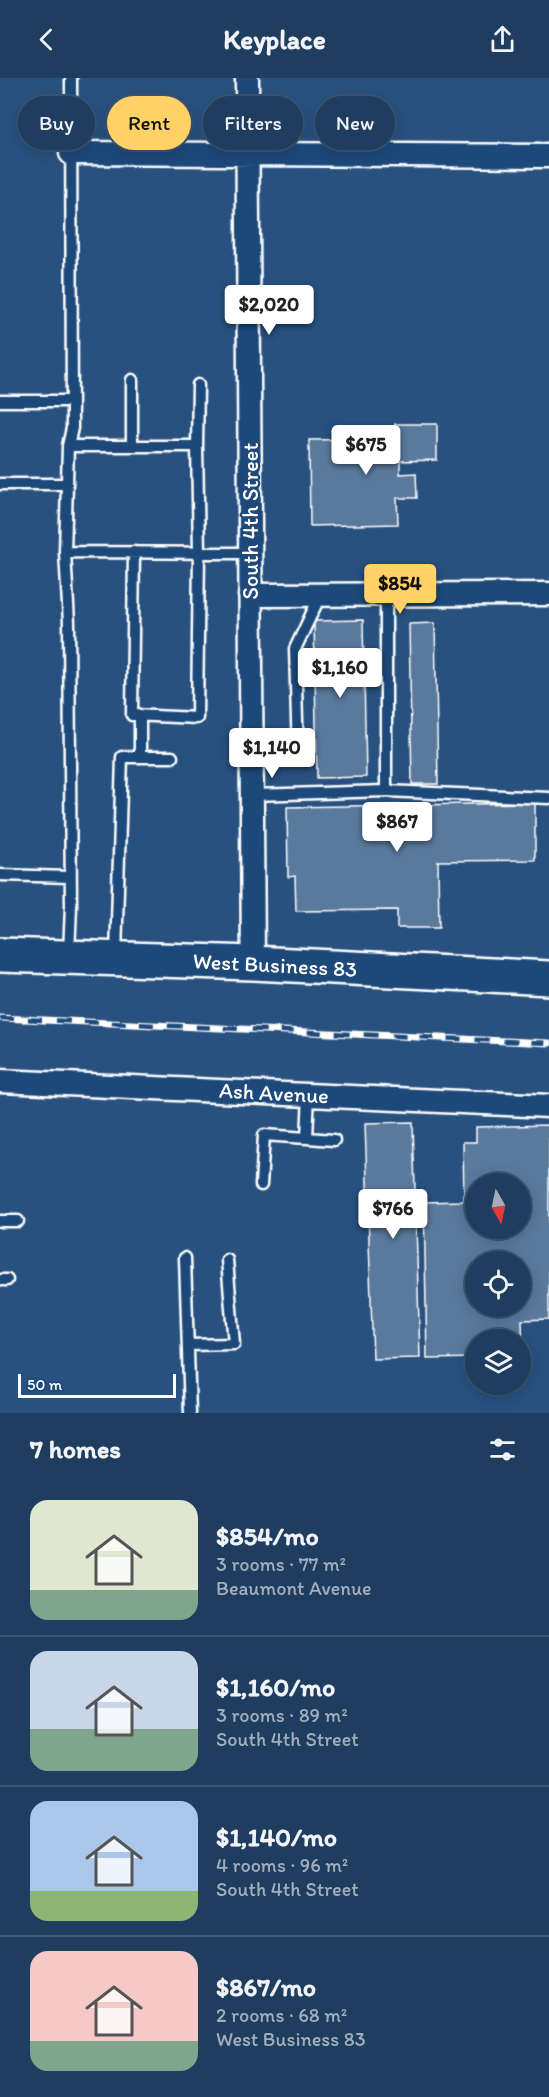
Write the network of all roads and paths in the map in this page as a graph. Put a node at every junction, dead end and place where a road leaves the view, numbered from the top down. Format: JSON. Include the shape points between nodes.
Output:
{"nodes":[{"id":1,"x":247,"y":78,"type":"edge"},
{"id":2,"x":68,"y":84,"type":"edge"},
{"id":3,"x":71,"y":153,"type":"junction"},
{"id":4,"x":247,"y":154,"type":"junction"},
{"id":5,"x":549,"y":156,"type":"edge"},
{"id":6,"x":132,"y":380,"type":"dead end"},
{"id":7,"x":198,"y":385,"type":"dead end"},
{"id":8,"x":0,"y":401,"type":"edge"},
{"id":9,"x":72,"y":401,"type":"junction"},
{"id":10,"x":68,"y":446,"type":"junction"},
{"id":11,"x":132,"y":446,"type":"junction"},
{"id":12,"x":197,"y":446,"type":"junction"},
{"id":13,"x":0,"y":484,"type":"edge"},
{"id":14,"x":67,"y":484,"type":"junction"},
{"id":15,"x":65,"y":552,"type":"junction"},
{"id":16,"x":134,"y":552,"type":"junction"},
{"id":17,"x":199,"y":552,"type":"junction"},
{"id":18,"x":250,"y":553,"type":"junction"},
{"id":19,"x":386,"y":594,"type":"junction"},
{"id":20,"x":549,"y":594,"type":"edge"},
{"id":21,"x":250,"y":595,"type":"junction"},
{"id":22,"x":320,"y":596,"type":"junction"},
{"id":23,"x":140,"y":715,"type":"junction"},
{"id":24,"x":140,"y":756,"type":"junction"},
{"id":25,"x":172,"y":757,"type":"dead end"},
{"id":26,"x":251,"y":762,"type":"junction"},
{"id":27,"x":386,"y":791,"type":"junction"},
{"id":28,"x":252,"y":795,"type":"junction"},
{"id":29,"x":549,"y":798,"type":"edge"},
{"id":30,"x":0,"y":875,"type":"edge"},
{"id":31,"x":70,"y":877,"type":"junction"},
{"id":32,"x":0,"y":955,"type":"edge"},
{"id":33,"x":69,"y":957,"type":"junction"},
{"id":34,"x":116,"y":958,"type":"junction"},
{"id":35,"x":253,"y":963,"type":"junction"},
{"id":36,"x":549,"y":978,"type":"edge"},
{"id":37,"x":0,"y":1081,"type":"edge"},
{"id":38,"x":309,"y":1095,"type":"junction"},
{"id":39,"x":549,"y":1106,"type":"edge"},
{"id":40,"x":307,"y":1138,"type":"junction"},
{"id":41,"x":334,"y":1140,"type":"dead end"},
{"id":42,"x":261,"y":1185,"type":"dead end"},
{"id":43,"x":0,"y":1221,"type":"edge"},
{"id":44,"x":18,"y":1221,"type":"dead end"},
{"id":45,"x":185,"y":1258,"type":"dead end"},
{"id":46,"x":227,"y":1260,"type":"dead end"},
{"id":47,"x":188,"y":1345,"type":"junction"},
{"id":48,"x":190,"y":1413,"type":"edge"}],
"edges":[{"from":1,"to":4,"type":"street","name":"South 4th Street"},
{"from":2,"to":3,"type":"lane"},
{"from":3,"to":4,"type":"street"},
{"from":3,"to":9,"type":"lane"},
{"from":4,"to":5,"type":"street"},
{"from":4,"to":18,"type":"street","name":"South 4th Street"},
{"from":6,"to":11,"type":"lane"},
{"from":7,"to":12,"type":"lane"},
{"from":8,"to":9,"type":"lane"},
{"from":9,"to":10,"type":"lane"},
{"from":10,"to":11,"type":"lane"},
{"from":10,"to":14,"type":"lane"},
{"from":11,"to":12,"type":"lane"},
{"from":12,"to":17,"type":"lane"},
{"from":13,"to":14,"type":"lane"},
{"from":14,"to":15,"type":"lane"},
{"from":15,"to":16,"type":"lane"},
{"from":15,"to":31,"type":"lane"},
{"from":16,"to":17,"type":"lane"},
{"from":16,"to":23,"type":"lane","via":[[132,715]]},
{"from":17,"to":18,"type":"lane"},
{"from":17,"to":23,"type":"lane","via":[[197,718]]},
{"from":18,"to":21,"type":"street","name":"South 4th Street"},
{"from":19,"to":20,"type":"street"},
{"from":19,"to":22,"type":"street"},
{"from":19,"to":27,"type":"lane"},
{"from":21,"to":22,"type":"street"},
{"from":21,"to":26,"type":"street","name":"South 4th Street"},
{"from":22,"to":26,"type":"lane","via":[[295,649],[298,756]]},
{"from":23,"to":24,"type":"lane"},
{"from":24,"to":25,"type":"lane"},
{"from":24,"to":34,"type":"lane","via":[[122,756]]},
{"from":26,"to":28,"type":"street","name":"South 4th Street"},
{"from":27,"to":28,"type":"lane"},
{"from":27,"to":29,"type":"lane"},
{"from":28,"to":35,"type":"street","name":"South 4th Street"},
{"from":30,"to":31,"type":"lane"},
{"from":31,"to":33,"type":"lane"},
{"from":32,"to":33,"type":"main road","name":"West Business 83"},
{"from":33,"to":34,"type":"main road","name":"West Business 83"},
{"from":34,"to":35,"type":"main road","name":"West Business 83"},
{"from":35,"to":36,"type":"main road","name":"West Business 83"},
{"from":37,"to":38,"type":"street","name":"Ash Avenue"},
{"from":38,"to":39,"type":"street","name":"Ash Avenue"},
{"from":38,"to":40,"type":"lane"},
{"from":40,"to":41,"type":"lane"},
{"from":40,"to":42,"type":"lane","via":[[264,1135]]},
{"from":43,"to":44,"type":"lane"},
{"from":45,"to":47,"type":"lane"},
{"from":46,"to":47,"type":"lane","via":[[234,1344]]},
{"from":47,"to":48,"type":"lane"}]}
